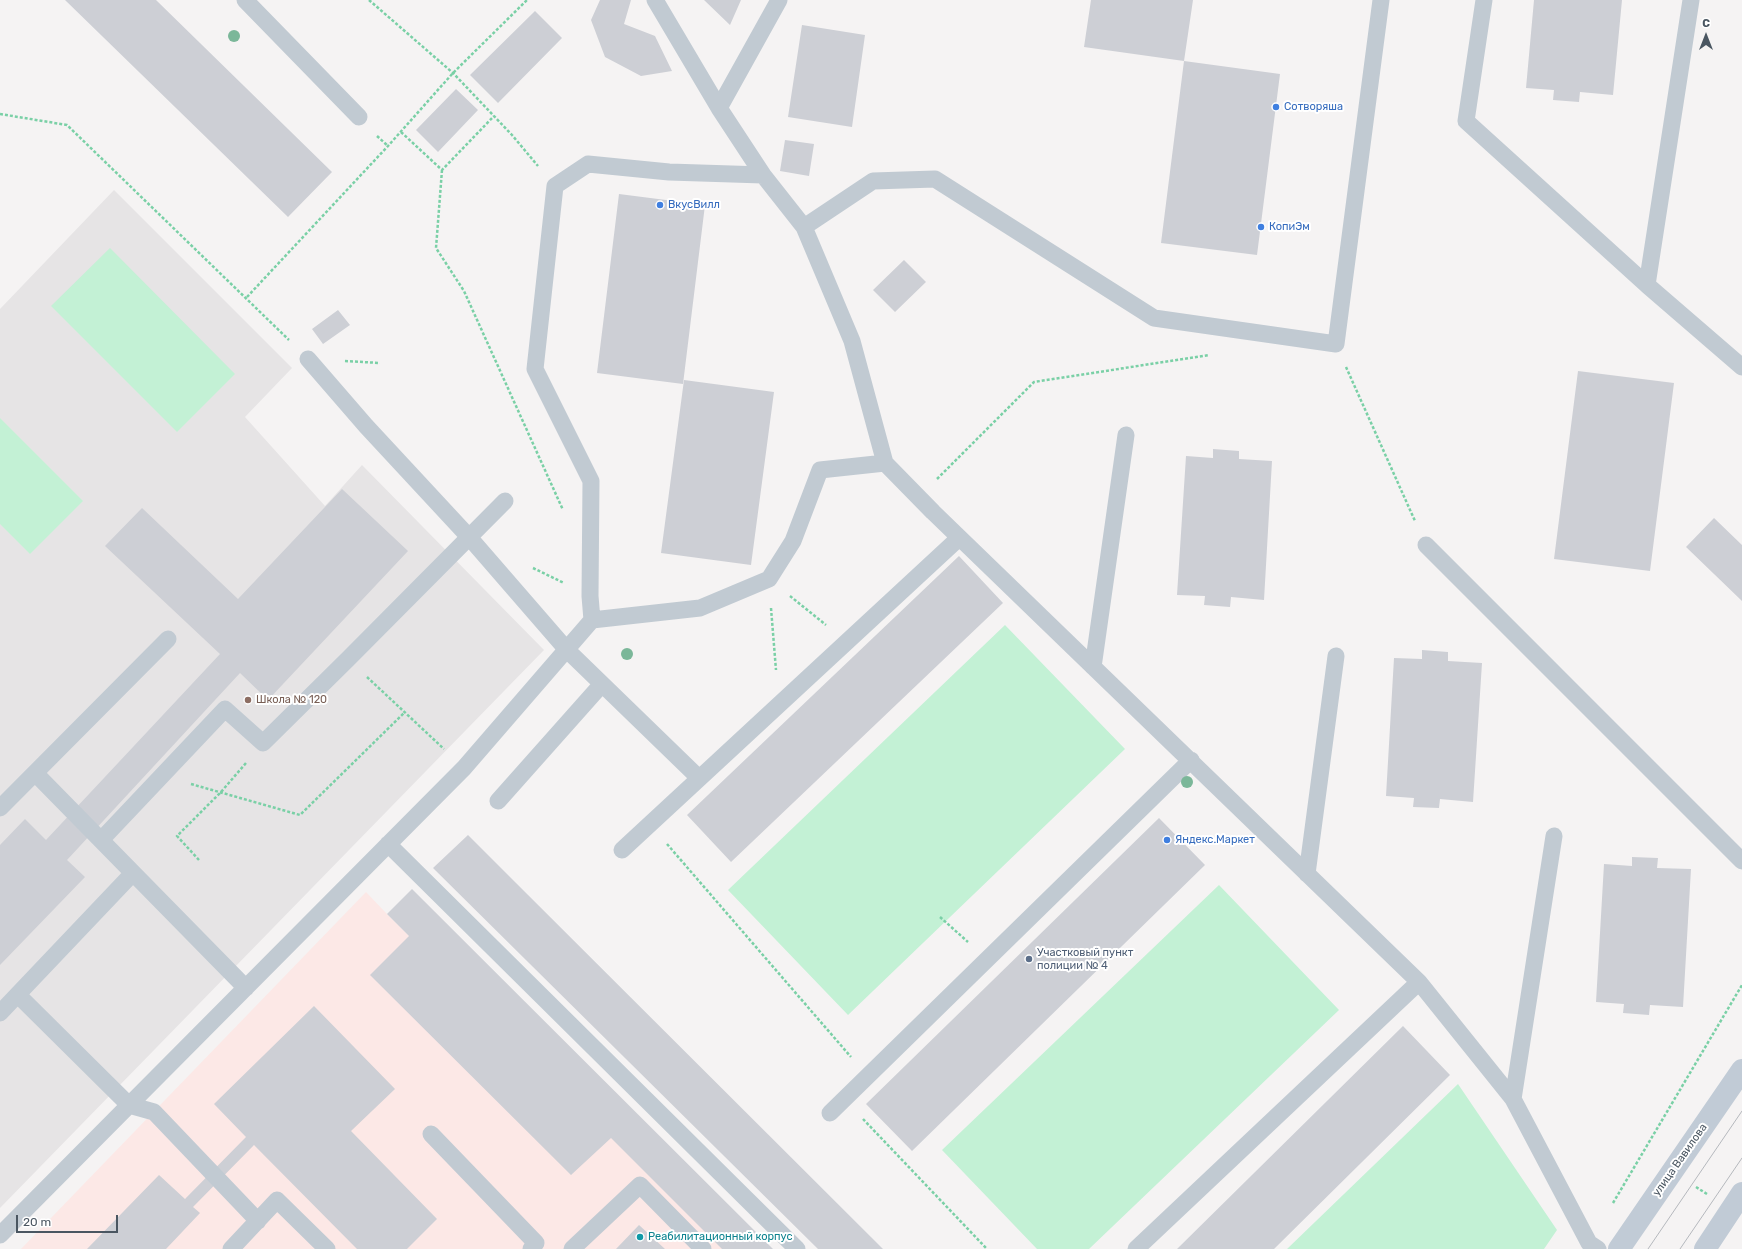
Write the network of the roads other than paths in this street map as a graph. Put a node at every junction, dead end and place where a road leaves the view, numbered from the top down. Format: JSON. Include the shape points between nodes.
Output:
{"nodes":[{"id":1,"x":245,"y":0,"type":"edge"},
{"id":2,"x":655,"y":0,"type":"edge"},
{"id":3,"x":779,"y":0,"type":"edge"},
{"id":4,"x":1381,"y":0,"type":"edge"},
{"id":5,"x":1484,"y":0,"type":"edge"},
{"id":6,"x":1692,"y":0,"type":"edge"},
{"id":7,"x":720,"y":108,"type":"junction"},
{"id":8,"x":359,"y":117,"type":"dead end"},
{"id":9,"x":764,"y":175,"type":"junction"},
{"id":10,"x":804,"y":227,"type":"junction"},
{"id":11,"x":1647,"y":285,"type":"junction"},
{"id":12,"x":308,"y":358,"type":"road end"},
{"id":13,"x":1742,"y":367,"type":"edge"},
{"id":14,"x":1126,"y":435,"type":"dead end"},
{"id":15,"x":885,"y":463,"type":"junction"},
{"id":16,"x":504,"y":501,"type":"dead end"},
{"id":17,"x":469,"y":536,"type":"junction"},
{"id":18,"x":959,"y":538,"type":"junction"},
{"id":19,"x":1426,"y":545,"type":"road end"},
{"id":20,"x":592,"y":620,"type":"junction"},
{"id":21,"x":168,"y":639,"type":"dead end"},
{"id":22,"x":566,"y":650,"type":"junction"},
{"id":23,"x":1336,"y":656,"type":"dead end"},
{"id":24,"x":1093,"y":667,"type":"junction"},
{"id":25,"x":602,"y":684,"type":"junction"},
{"id":26,"x":1191,"y":760,"type":"junction"},
{"id":27,"x":35,"y":773,"type":"junction"},
{"id":28,"x":699,"y":778,"type":"junction"},
{"id":29,"x":498,"y":801,"type":"dead end"},
{"id":30,"x":0,"y":808,"type":"edge"},
{"id":31,"x":1554,"y":836,"type":"dead end"},
{"id":32,"x":101,"y":840,"type":"junction"},
{"id":33,"x":388,"y":844,"type":"junction"},
{"id":34,"x":622,"y":850,"type":"dead end"},
{"id":35,"x":1742,"y":861,"type":"edge"},
{"id":36,"x":134,"y":873,"type":"junction"},
{"id":37,"x":1307,"y":874,"type":"junction"},
{"id":38,"x":1419,"y":982,"type":"junction"},
{"id":39,"x":246,"y":988,"type":"junction"},
{"id":40,"x":18,"y":995,"type":"junction"},
{"id":41,"x":0,"y":1013,"type":"edge"},
{"id":42,"x":1742,"y":1070,"type":"edge"},
{"id":43,"x":1513,"y":1099,"type":"junction"},
{"id":44,"x":129,"y":1105,"type":"junction"},
{"id":45,"x":830,"y":1113,"type":"dead end"},
{"id":46,"x":431,"y":1134,"type":"dead end"},
{"id":47,"x":1742,"y":1193,"type":"edge"},
{"id":48,"x":258,"y":1221,"type":"junction"},
{"id":49,"x":0,"y":1235,"type":"edge"},
{"id":50,"x":231,"y":1249,"type":"edge"},
{"id":51,"x":327,"y":1249,"type":"edge"},
{"id":52,"x":530,"y":1249,"type":"edge"},
{"id":53,"x":572,"y":1249,"type":"edge"},
{"id":54,"x":703,"y":1249,"type":"edge"},
{"id":55,"x":797,"y":1249,"type":"edge"},
{"id":56,"x":1136,"y":1249,"type":"edge"},
{"id":57,"x":1598,"y":1249,"type":"edge"},
{"id":58,"x":1619,"y":1249,"type":"edge"},
{"id":59,"x":1705,"y":1249,"type":"edge"}],
"edges":[{"from":1,"to":8,"type":"lane"},
{"from":2,"to":7,"type":"lane"},
{"from":3,"to":7,"type":"lane"},
{"from":4,"to":10,"type":"lane","via":[[1336,344],[1154,318],[935,179],[873,180]]},
{"from":5,"to":11,"type":"lane","via":[[1466,121]]},
{"from":6,"to":11,"type":"lane"},
{"from":7,"to":9,"type":"lane"},
{"from":9,"to":10,"type":"lane"},
{"from":9,"to":20,"type":"lane","via":[[669,172],[588,164],[555,186],[535,369],[591,481]]},
{"from":10,"to":15,"type":"lane","via":[[852,341]]},
{"from":11,"to":13,"type":"lane"},
{"from":12,"to":17,"type":"lane","via":[[366,426]]},
{"from":14,"to":24,"type":"lane"},
{"from":15,"to":18,"type":"lane"},
{"from":15,"to":20,"type":"lane","via":[[820,470],[793,541],[769,579],[700,608]]},
{"from":16,"to":17,"type":"lane"},
{"from":17,"to":22,"type":"lane"},
{"from":17,"to":32,"type":"lane","via":[[263,743],[225,709]]},
{"from":18,"to":24,"type":"lane"},
{"from":18,"to":28,"type":"lane"},
{"from":19,"to":35,"type":"lane"},
{"from":20,"to":22,"type":"lane"},
{"from":21,"to":27,"type":"lane"},
{"from":22,"to":25,"type":"lane"},
{"from":22,"to":33,"type":"lane","via":[[464,768]]},
{"from":23,"to":37,"type":"lane"},
{"from":24,"to":26,"type":"lane"},
{"from":25,"to":28,"type":"lane"},
{"from":25,"to":29,"type":"lane"},
{"from":26,"to":37,"type":"lane"},
{"from":26,"to":45,"type":"lane"},
{"from":27,"to":30,"type":"lane"},
{"from":27,"to":32,"type":"lane"},
{"from":28,"to":34,"type":"lane"},
{"from":31,"to":43,"type":"lane"},
{"from":32,"to":36,"type":"lane"},
{"from":33,"to":39,"type":"lane"},
{"from":33,"to":55,"type":"lane"},
{"from":36,"to":39,"type":"lane"},
{"from":36,"to":40,"type":"lane"},
{"from":37,"to":38,"type":"lane"},
{"from":38,"to":43,"type":"lane"},
{"from":38,"to":56,"type":"lane"},
{"from":39,"to":44,"type":"lane"},
{"from":40,"to":41,"type":"lane"},
{"from":40,"to":44,"type":"lane"},
{"from":42,"to":58,"type":"main road","name":"улица Вавилова"},
{"from":43,"to":57,"type":"lane","via":[[1590,1244]]},
{"from":44,"to":48,"type":"lane","via":[[154,1112]]},
{"from":44,"to":49,"type":"lane"},
{"from":46,"to":52,"type":"lane","via":[[536,1244]]},
{"from":47,"to":59,"type":"main road"},
{"from":48,"to":50,"type":"lane"},
{"from":48,"to":51,"type":"lane","via":[[277,1200]]},
{"from":53,"to":54,"type":"lane","via":[[640,1185]]}]}
